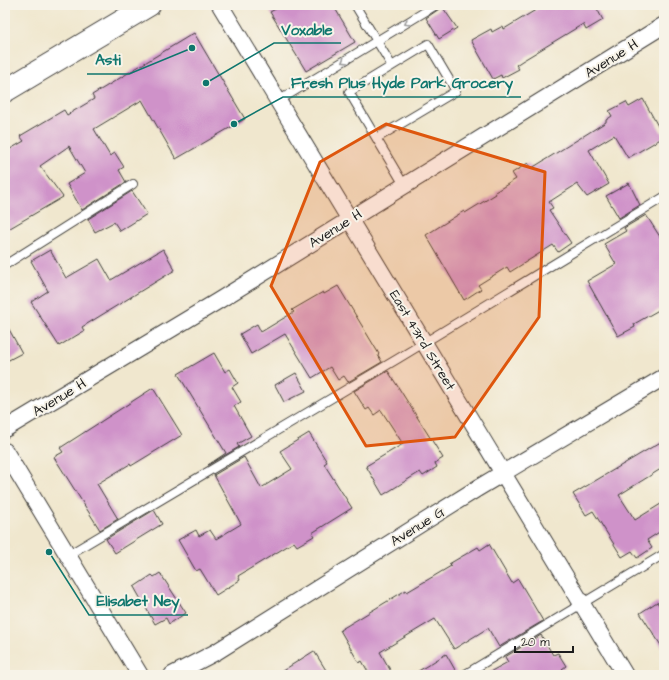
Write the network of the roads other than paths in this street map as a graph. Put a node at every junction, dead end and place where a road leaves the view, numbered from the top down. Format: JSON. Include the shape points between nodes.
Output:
{"nodes":[{"id":1,"x":149,"y":5,"type":"edge"},
{"id":2,"x":220,"y":5,"type":"edge"},
{"id":3,"x":355,"y":5,"type":"edge"},
{"id":4,"x":436,"y":5,"type":"edge"},
{"id":5,"x":664,"y":25,"type":"edge"},
{"id":6,"x":377,"y":41,"type":"junction"},
{"id":7,"x":392,"y":66,"type":"junction"},
{"id":8,"x":5,"y":91,"type":"edge"},
{"id":9,"x":278,"y":101,"type":"junction"},
{"id":10,"x":377,"y":138,"type":"junction"},
{"id":11,"x":133,"y":184,"type":"dead end"},
{"id":12,"x":404,"y":185,"type":"junction"},
{"id":13,"x":664,"y":197,"type":"edge"},
{"id":14,"x":350,"y":219,"type":"junction"},
{"id":15,"x":5,"y":265,"type":"edge"},
{"id":16,"x":424,"y":342,"type":"junction"},
{"id":17,"x":664,"y":377,"type":"edge"},
{"id":18,"x":5,"y":429,"type":"edge"},
{"id":19,"x":5,"y":451,"type":"edge"},
{"id":20,"x":503,"y":473,"type":"junction"},
{"id":21,"x":664,"y":554,"type":"edge"},
{"id":22,"x":68,"y":555,"type":"junction"},
{"id":23,"x":582,"y":603,"type":"junction"},
{"id":24,"x":140,"y":675,"type":"edge"},
{"id":25,"x":172,"y":675,"type":"edge"},
{"id":26,"x":464,"y":675,"type":"edge"},
{"id":27,"x":625,"y":675,"type":"edge"}],
"edges":[{"from":1,"to":8,"type":"street"},
{"from":2,"to":9,"type":"street","name":"East 43rd Street"},
{"from":3,"to":6,"type":"lane"},
{"from":4,"to":6,"type":"lane","one_way":true},
{"from":5,"to":12,"type":"street","name":"Avenue H"},
{"from":6,"to":7,"type":"lane"},
{"from":6,"to":9,"type":"lane","one_way":true},
{"from":7,"to":10,"type":"lane","via":[[348,92]]},
{"from":7,"to":10,"type":"lane","via":[[428,44],[456,91]]},
{"from":9,"to":14,"type":"street","name":"East 43rd Street"},
{"from":10,"to":12,"type":"lane"},
{"from":11,"to":15,"type":"lane"},
{"from":12,"to":14,"type":"street","name":"Avenue H"},
{"from":13,"to":16,"type":"lane"},
{"from":14,"to":16,"type":"street","name":"East 43rd Street"},
{"from":14,"to":18,"type":"street","name":"Avenue H"},
{"from":16,"to":20,"type":"street","name":"East 43rd Street"},
{"from":16,"to":22,"type":"lane"},
{"from":17,"to":20,"type":"street","name":"Avenue G"},
{"from":19,"to":22,"type":"street"},
{"from":20,"to":23,"type":"street","name":"East 43rd Street"},
{"from":20,"to":25,"type":"street","name":"Avenue G","via":[[216,652]]},
{"from":21,"to":23,"type":"lane"},
{"from":22,"to":24,"type":"street"},
{"from":23,"to":26,"type":"lane"},
{"from":23,"to":27,"type":"street","name":"East 43rd Street"}]}
